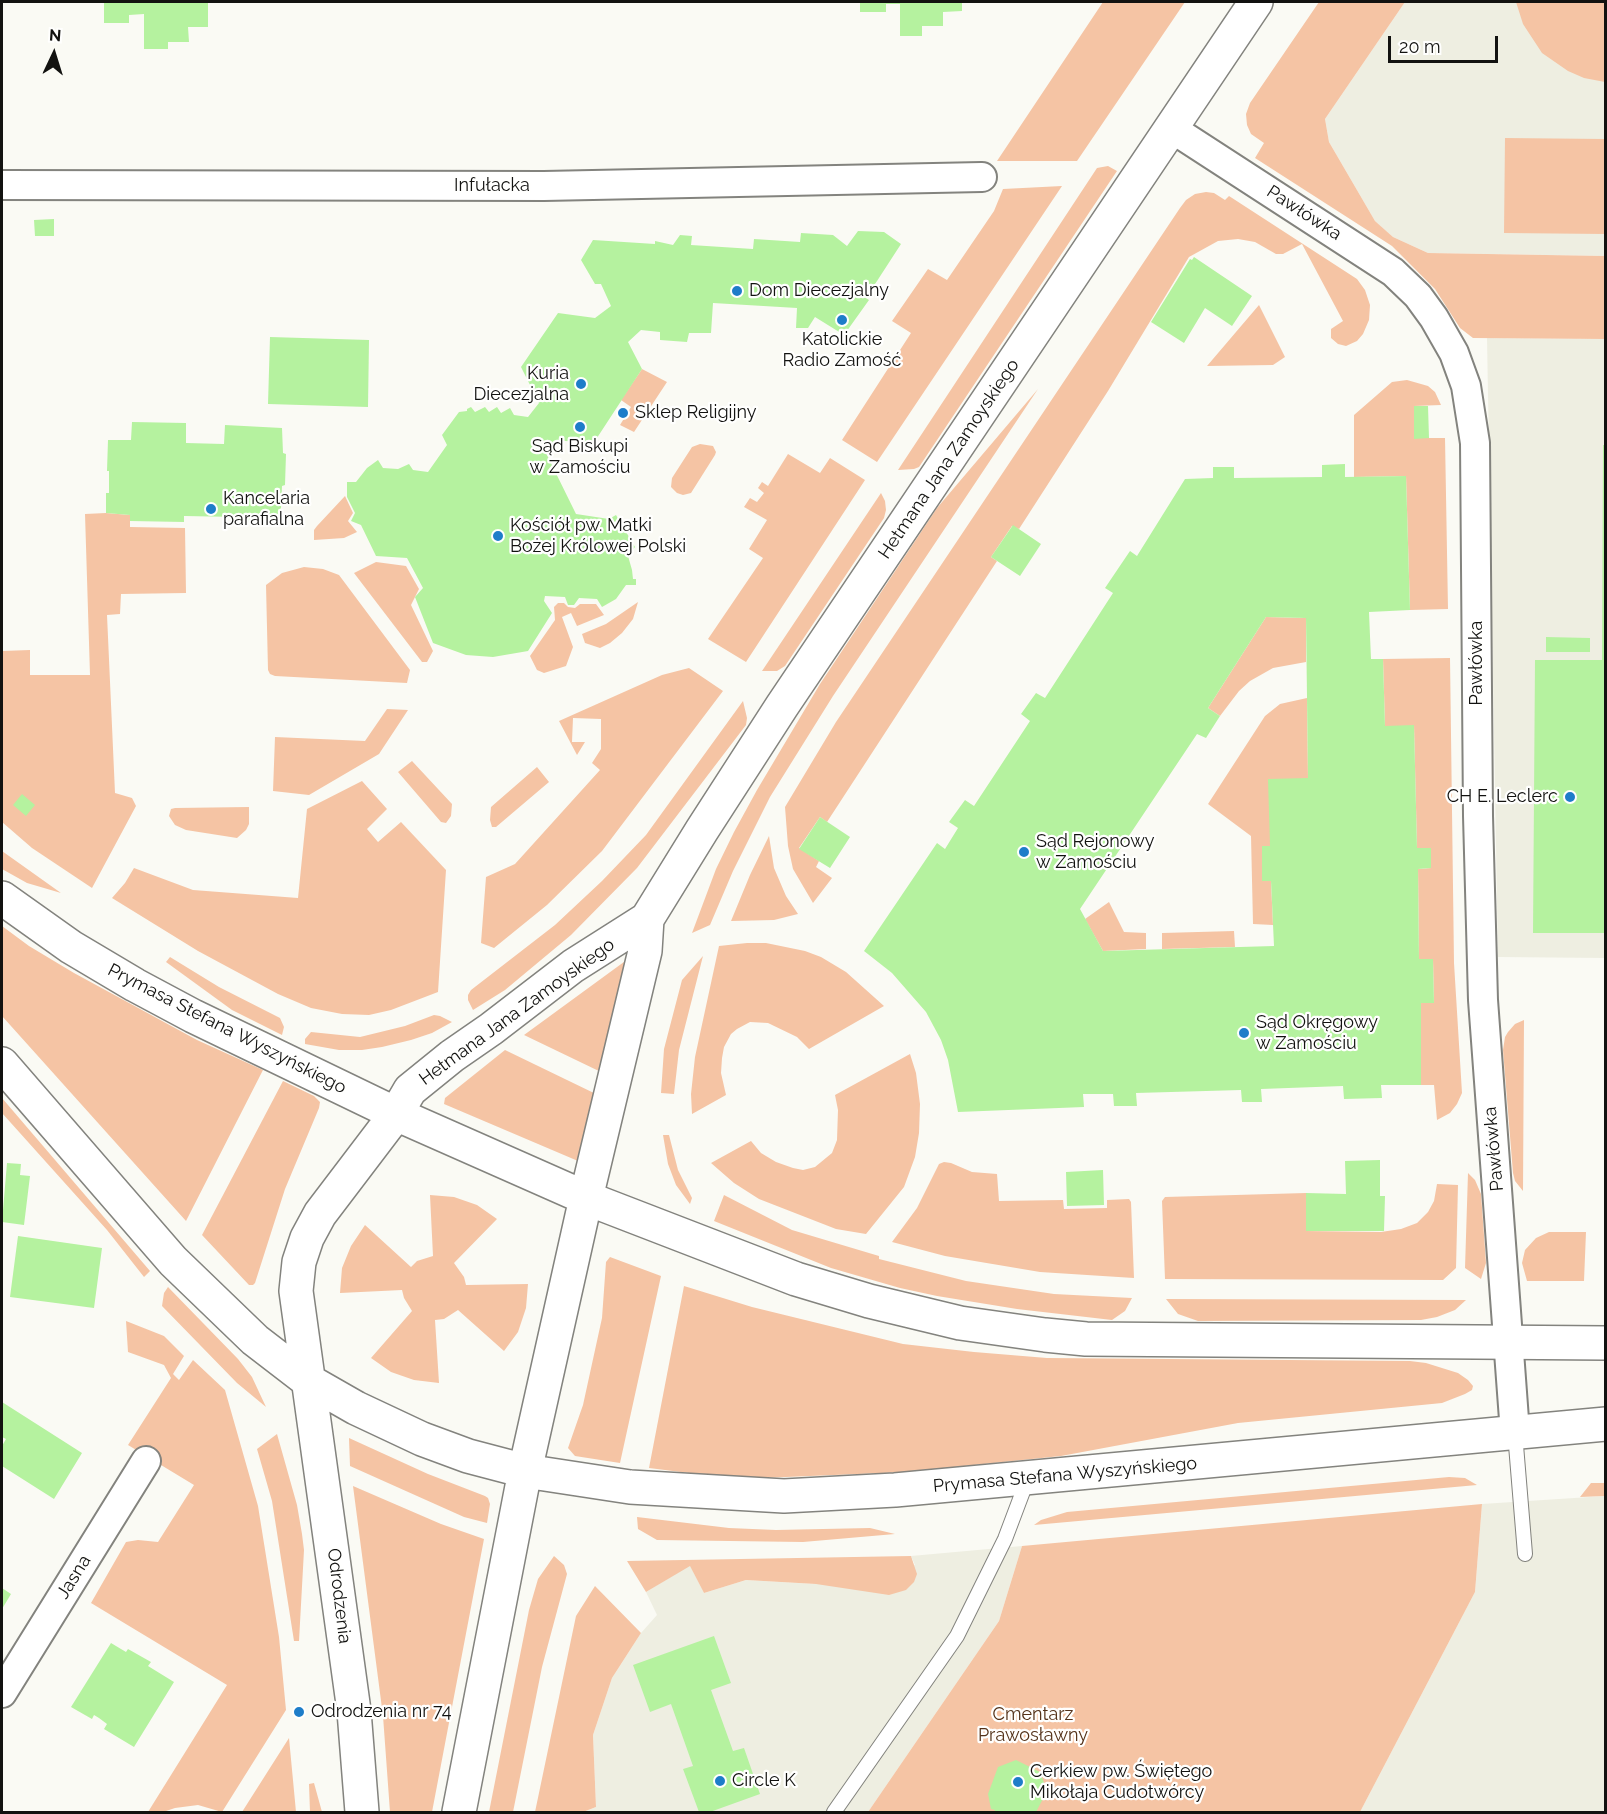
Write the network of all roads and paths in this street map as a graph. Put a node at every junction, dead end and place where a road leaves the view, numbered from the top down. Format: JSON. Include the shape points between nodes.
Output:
{"nodes":[{"id":1,"x":1256,"y":2,"type":"edge"},
{"id":2,"x":1172,"y":128,"type":"junction"},
{"id":3,"x":982,"y":177,"type":"dead end"},
{"id":4,"x":2,"y":185,"type":"edge"},
{"id":5,"x":2,"y":898,"type":"edge"},
{"id":6,"x":647,"y":919,"type":"junction"},
{"id":7,"x":2,"y":1064,"type":"edge"},
{"id":8,"x":396,"y":1114,"type":"junction"},
{"id":9,"x":586,"y":1198,"type":"junction"},
{"id":10,"x":1509,"y":1342,"type":"junction"},
{"id":11,"x":1605,"y":1342,"type":"edge"},
{"id":12,"x":307,"y":1380,"type":"junction"},
{"id":13,"x":1605,"y":1425,"type":"edge"},
{"id":14,"x":1515,"y":1433,"type":"junction"},
{"id":15,"x":146,"y":1461,"type":"dead end"},
{"id":16,"x":525,"y":1472,"type":"junction"},
{"id":17,"x":1028,"y":1478,"type":"junction"},
{"id":18,"x":1525,"y":1554,"type":"dead end"},
{"id":19,"x":2,"y":1693,"type":"edge"},
{"id":20,"x":362,"y":1812,"type":"edge"},
{"id":21,"x":459,"y":1812,"type":"edge"},
{"id":22,"x":834,"y":1812,"type":"edge"}],
"edges":[{"from":1,"to":2,"type":"main road","name":"Hetmana Jana Zamoyskiego"},
{"from":2,"to":6,"type":"main road","name":"Hetmana Jana Zamoyskiego","via":[[782,706]]},
{"from":2,"to":10,"type":"street","name":"Pawłówka","via":[[1393,272],[1434,318],[1454,353],[1466,386],[1475,443],[1483,1000]]},
{"from":3,"to":4,"type":"street","name":"Infułacka","via":[[544,186]]},
{"from":5,"to":8,"type":"main road","name":"Prymasa Stefana Wyszyńskiego","via":[[71,947],[135,985]]},
{"from":6,"to":8,"type":"main road","name":"Hetmana Jana Zamoyskiego","via":[[573,966],[452,1056],[410,1090]]},
{"from":6,"to":9,"type":"main road","name":"Hetmana Jana Zamoyskiego","via":[[645,951]]},
{"from":7,"to":12,"type":"main road","via":[[173,1261],[255,1340]]},
{"from":8,"to":9,"type":"main road","name":"Prymasa Stefana Wyszyńskiego"},
{"from":8,"to":12,"type":"main road","name":"Hetmana Jana Zamoyskiego","via":[[320,1214],[307,1238],[299,1262],[296,1292]]},
{"from":9,"to":10,"type":"main road","via":[[796,1279],[902,1310],[971,1325],[1086,1339]]},
{"from":9,"to":16,"type":"main road","name":"Hetmana Jana Zamoyskiego"},
{"from":10,"to":11,"type":"main road"},
{"from":10,"to":14,"type":"street","name":"Pawłówka"},
{"from":12,"to":16,"type":"main road","name":"Prymasa Stefana Wyszyńskiego","via":[[422,1439]]},
{"from":12,"to":20,"type":"main road","name":"Odrodzenia","via":[[354,1711]]},
{"from":13,"to":14,"type":"main road","name":"Prymasa Stefana Wyszyńskiego"},
{"from":14,"to":17,"type":"main road","name":"Prymasa Stefana Wyszyńskiego"},
{"from":14,"to":18,"type":"lane"},
{"from":15,"to":19,"type":"street","name":"Jasna"},
{"from":16,"to":17,"type":"main road","name":"Prymasa Stefana Wyszyńskiego","via":[[630,1487],[784,1496]]},
{"from":16,"to":21,"type":"main road"},
{"from":17,"to":22,"type":"lane","via":[[1005,1539],[957,1636]]}]}
